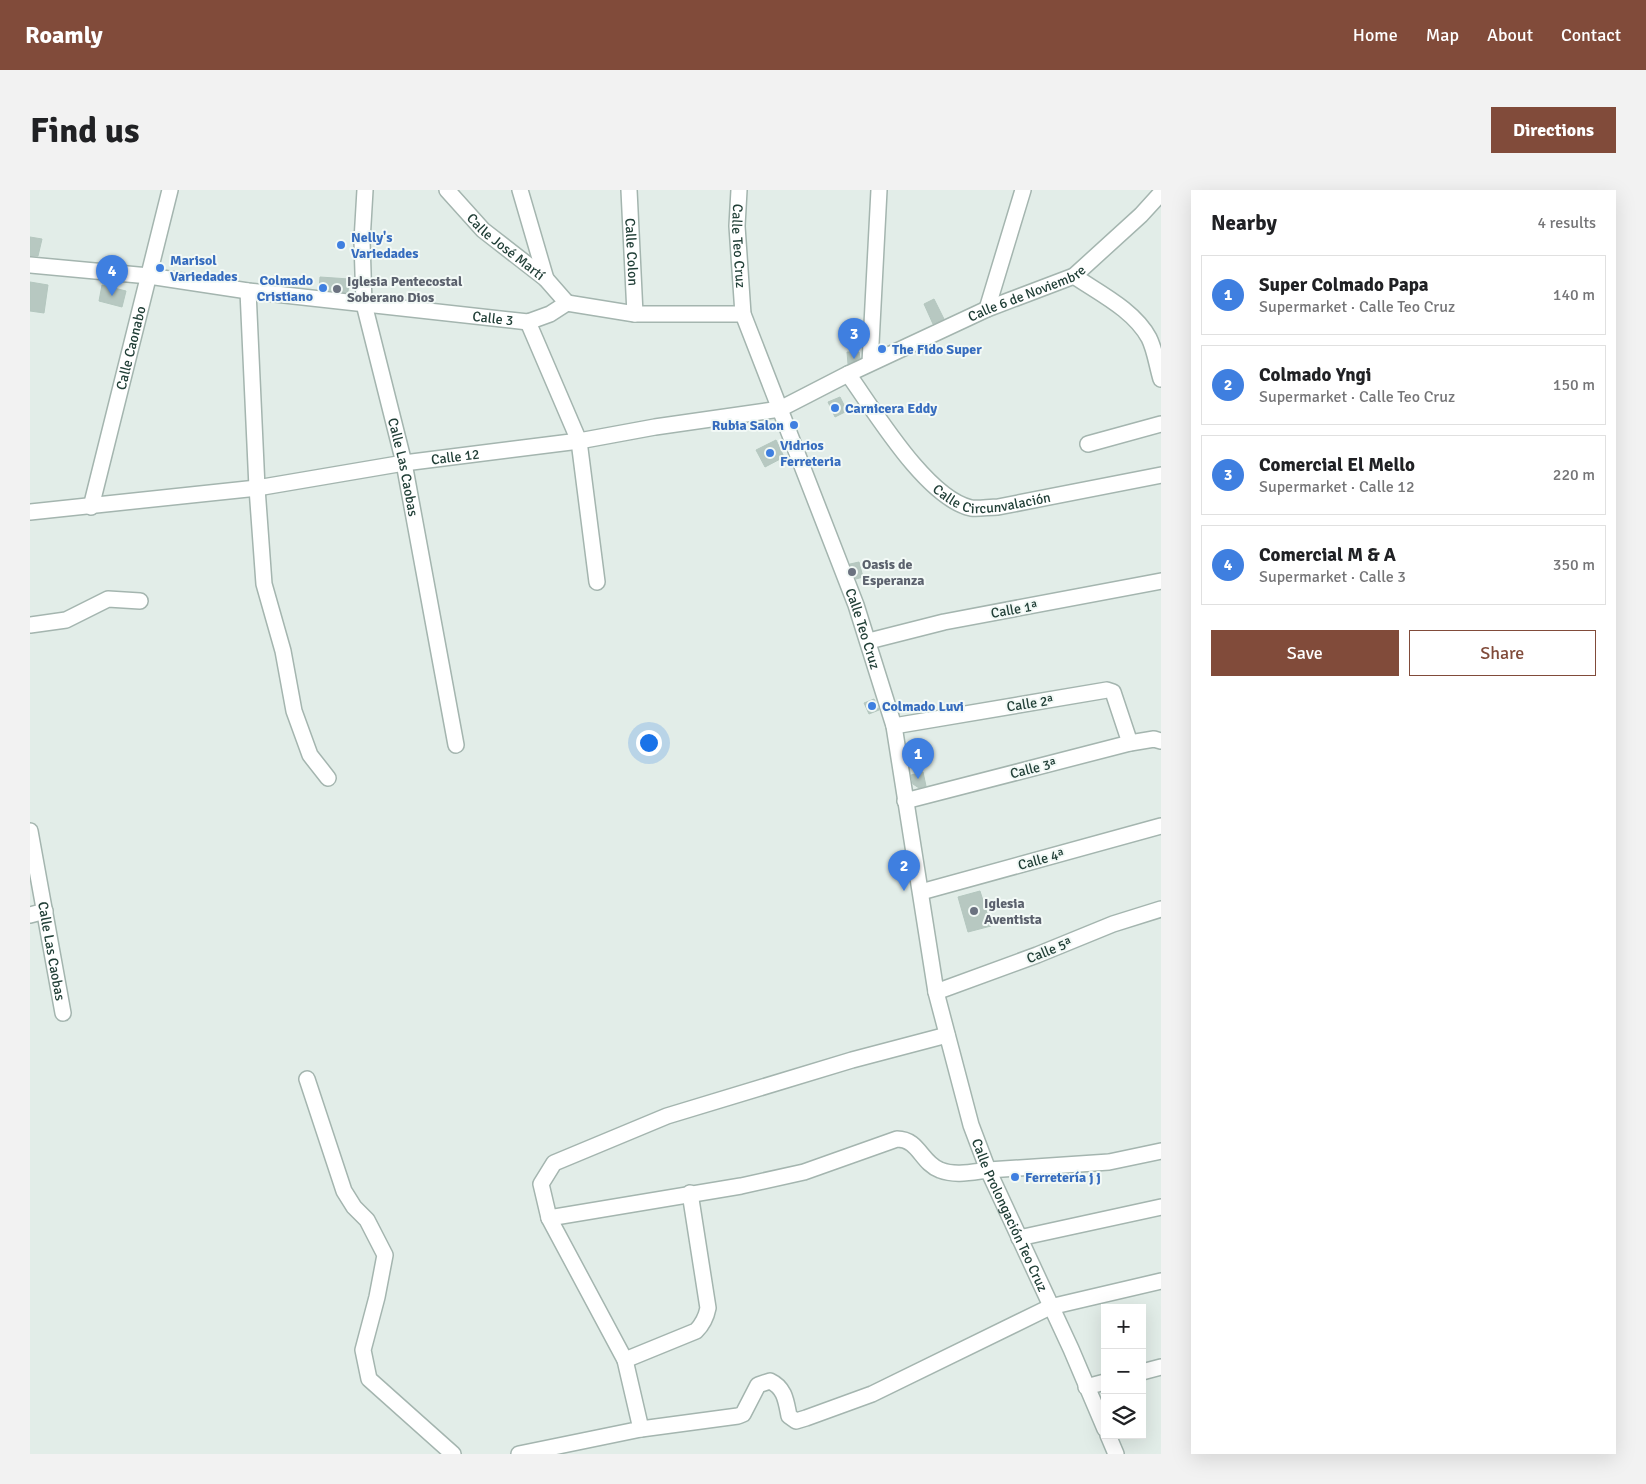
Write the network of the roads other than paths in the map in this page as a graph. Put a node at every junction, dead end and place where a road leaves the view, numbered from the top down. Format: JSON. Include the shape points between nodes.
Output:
{"nodes":[{"id":1,"x":170,"y":190,"type":"edge"},
{"id":2,"x":365,"y":190,"type":"edge"},
{"id":3,"x":446,"y":190,"type":"edge"},
{"id":4,"x":520,"y":190,"type":"edge"},
{"id":5,"x":629,"y":190,"type":"edge"},
{"id":6,"x":739,"y":190,"type":"edge"},
{"id":7,"x":879,"y":190,"type":"edge"},
{"id":8,"x":1023,"y":190,"type":"edge"},
{"id":9,"x":1161,"y":193,"type":"edge"},
{"id":10,"x":30,"y":265,"type":"edge"},
{"id":11,"x":148,"y":276,"type":"junction"},
{"id":12,"x":1074,"y":276,"type":"junction"},
{"id":13,"x":546,"y":279,"type":"junction"},
{"id":14,"x":248,"y":291,"type":"junction"},
{"id":15,"x":567,"y":303,"type":"junction"},
{"id":16,"x":364,"y":304,"type":"junction"},
{"id":17,"x":987,"y":310,"type":"junction"},
{"id":18,"x":635,"y":314,"type":"junction"},
{"id":19,"x":743,"y":314,"type":"junction"},
{"id":20,"x":528,"y":322,"type":"junction"},
{"id":21,"x":870,"y":363,"type":"junction"},
{"id":22,"x":848,"y":374,"type":"junction"},
{"id":23,"x":1161,"y":379,"type":"edge"},
{"id":24,"x":780,"y":408,"type":"junction"},
{"id":25,"x":1161,"y":424,"type":"edge"},
{"id":26,"x":579,"y":440,"type":"junction"},
{"id":27,"x":1088,"y":444,"type":"dead end"},
{"id":28,"x":404,"y":462,"type":"junction"},
{"id":29,"x":1161,"y":475,"type":"edge"},
{"id":30,"x":257,"y":488,"type":"junction"},
{"id":31,"x":91,"y":507,"type":"junction"},
{"id":32,"x":30,"y":512,"type":"edge"},
{"id":33,"x":1161,"y":581,"type":"edge"},
{"id":34,"x":597,"y":582,"type":"dead end"},
{"id":35,"x":140,"y":602,"type":"dead end"},
{"id":36,"x":30,"y":625,"type":"edge"},
{"id":37,"x":869,"y":641,"type":"junction"},
{"id":38,"x":894,"y":726,"type":"junction"},
{"id":39,"x":1161,"y":741,"type":"edge"},
{"id":40,"x":1130,"y":743,"type":"junction"},
{"id":41,"x":456,"y":746,"type":"dead end"},
{"id":42,"x":328,"y":778,"type":"dead end"},
{"id":43,"x":905,"y":800,"type":"junction"},
{"id":44,"x":1161,"y":826,"type":"edge"},
{"id":45,"x":30,"y":831,"type":"edge"},
{"id":46,"x":921,"y":892,"type":"junction"},
{"id":47,"x":1161,"y":909,"type":"edge"},
{"id":48,"x":45,"y":911,"type":"junction"},
{"id":49,"x":30,"y":915,"type":"edge"},
{"id":50,"x":936,"y":992,"type":"junction"},
{"id":51,"x":63,"y":1013,"type":"dead end"},
{"id":52,"x":948,"y":1035,"type":"junction"},
{"id":53,"x":307,"y":1079,"type":"dead end"},
{"id":54,"x":1161,"y":1151,"type":"edge"},
{"id":55,"x":988,"y":1170,"type":"junction"},
{"id":56,"x":690,"y":1193,"type":"junction"},
{"id":57,"x":1161,"y":1207,"type":"edge"},
{"id":58,"x":549,"y":1218,"type":"junction"},
{"id":59,"x":1019,"y":1238,"type":"junction"},
{"id":60,"x":1161,"y":1281,"type":"edge"},
{"id":61,"x":1050,"y":1307,"type":"junction"},
{"id":62,"x":625,"y":1360,"type":"junction"},
{"id":63,"x":1161,"y":1366,"type":"edge"},
{"id":64,"x":1146,"y":1371,"type":"edge"},
{"id":65,"x":1101,"y":1383,"type":"edge"},
{"id":66,"x":1086,"y":1388,"type":"junction"},
{"id":67,"x":1101,"y":1420,"type":"edge"},
{"id":68,"x":641,"y":1429,"type":"junction"},
{"id":69,"x":1110,"y":1439,"type":"edge"},
{"id":70,"x":453,"y":1454,"type":"edge"},
{"id":71,"x":519,"y":1454,"type":"edge"},
{"id":72,"x":1116,"y":1454,"type":"edge"}],
"edges":[{"from":1,"to":11,"type":"street","name":"Calle Caonabo"},
{"from":2,"to":16,"type":"street","name":"Calle Las Caobas","via":[[362,241]]},
{"from":3,"to":13,"type":"street","name":"Calle José Martí","via":[[483,230]]},
{"from":4,"to":13,"type":"street"},
{"from":5,"to":18,"type":"street","name":"Calle Colon"},
{"from":6,"to":19,"type":"street","name":"Calle Teo Cruz","via":[[737,226]]},
{"from":7,"to":21,"type":"street"},
{"from":8,"to":17,"type":"street"},
{"from":9,"to":12,"type":"street","name":"Calle 6 de Noviembre","via":[[1142,215]]},
{"from":10,"to":11,"type":"street","name":"Calle 3"},
{"from":11,"to":14,"type":"street","name":"Calle 3"},
{"from":11,"to":31,"type":"street","name":"Calle Caonabo"},
{"from":12,"to":17,"type":"street","name":"Calle 6 de Noviembre"},
{"from":12,"to":23,"type":"street","via":[[1140,325],[1149,339]]},
{"from":13,"to":15,"type":"street","name":"Calle José Martí"},
{"from":14,"to":16,"type":"street","name":"Calle 3"},
{"from":14,"to":30,"type":"street"},
{"from":15,"to":18,"type":"street"},
{"from":15,"to":20,"type":"street","name":"Calle 3"},
{"from":16,"to":20,"type":"street","name":"Calle 3"},
{"from":16,"to":28,"type":"street","name":"Calle Las Caobas"},
{"from":17,"to":21,"type":"street","name":"Calle 6 de Noviembre"},
{"from":18,"to":19,"type":"street"},
{"from":19,"to":24,"type":"street","name":"Calle Teo Cruz"},
{"from":20,"to":26,"type":"street"},
{"from":21,"to":22,"type":"street","name":"Calle 12"},
{"from":22,"to":24,"type":"street","name":"Calle 12"},
{"from":22,"to":29,"type":"street","name":"Calle Circunvalación","via":[[913,464],[939,490],[972,508],[998,507]]},
{"from":24,"to":26,"type":"street","name":"Calle 12"},
{"from":24,"to":37,"type":"street","name":"Calle Teo Cruz"},
{"from":25,"to":27,"type":"street"},
{"from":26,"to":28,"type":"street","name":"Calle 12"},
{"from":26,"to":34,"type":"street"},
{"from":28,"to":30,"type":"street","name":"Calle 12"},
{"from":28,"to":41,"type":"street","name":"Calle Las Caobas"},
{"from":30,"to":31,"type":"street","name":"Calle 12"},
{"from":30,"to":42,"type":"street","via":[[264,584],[283,651],[294,711],[310,755]]},
{"from":31,"to":32,"type":"street","name":"Calle 12"},
{"from":33,"to":37,"type":"street","name":"Calle 1ª","via":[[944,622]]},
{"from":35,"to":36,"type":"street","via":[[108,599],[66,620]]},
{"from":37,"to":38,"type":"street","name":"Calle Teo Cruz"},
{"from":38,"to":40,"type":"street","name":"Calle 2ª","via":[[1107,690],[1113,692]]},
{"from":38,"to":43,"type":"street","name":"Calle Teo Cruz"},
{"from":39,"to":40,"type":"street","name":"Calle 3ª"},
{"from":40,"to":43,"type":"street","name":"Calle 3ª"},
{"from":43,"to":46,"type":"street","name":"Calle Teo Cruz"},
{"from":44,"to":46,"type":"street","name":"Calle 4ª"},
{"from":45,"to":48,"type":"street","name":"Calle Las Caobas"},
{"from":46,"to":50,"type":"street","name":"Calle Teo Cruz"},
{"from":47,"to":50,"type":"street","name":"Calle 5ª","via":[[1112,924]]},
{"from":48,"to":49,"type":"street"},
{"from":48,"to":51,"type":"street","name":"Calle Las Caobas"},
{"from":50,"to":52,"type":"street","name":"Calle Prolongación Teo Cruz"},
{"from":52,"to":55,"type":"street","name":"Calle Prolongación Teo Cruz","via":[[971,1125]]},
{"from":52,"to":58,"type":"street","via":[[852,1060],[667,1116],[580,1151],[554,1163],[541,1184]]},
{"from":53,"to":70,"type":"street","via":[[344,1191],[367,1220],[385,1255],[363,1350],[369,1379]]},
{"from":54,"to":55,"type":"street","via":[[1109,1162]]},
{"from":55,"to":56,"type":"street","via":[[958,1173],[937,1170],[912,1142],[897,1139],[804,1172]]},
{"from":55,"to":59,"type":"street","name":"Calle Prolongación Teo Cruz"},
{"from":56,"to":58,"type":"street"},
{"from":56,"to":62,"type":"street","via":[[707,1315],[696,1331]]},
{"from":57,"to":59,"type":"street"},
{"from":58,"to":62,"type":"street"},
{"from":59,"to":61,"type":"street","name":"Calle Prolongación Teo Cruz"},
{"from":60,"to":61,"type":"street"},
{"from":61,"to":66,"type":"street","name":"Calle Prolongación Teo Cruz"},
{"from":61,"to":68,"type":"street","via":[[872,1394],[796,1421],[789,1416],[782,1390],[770,1381],[758,1385],[743,1414],[738,1416]]},
{"from":62,"to":68,"type":"street"},
{"from":63,"to":64,"type":"street"},
{"from":65,"to":66,"type":"street"},
{"from":66,"to":67,"type":"street","name":"Calle Prolongación Teo Cruz"},
{"from":68,"to":71,"type":"street"},
{"from":69,"to":72,"type":"street"}]}
